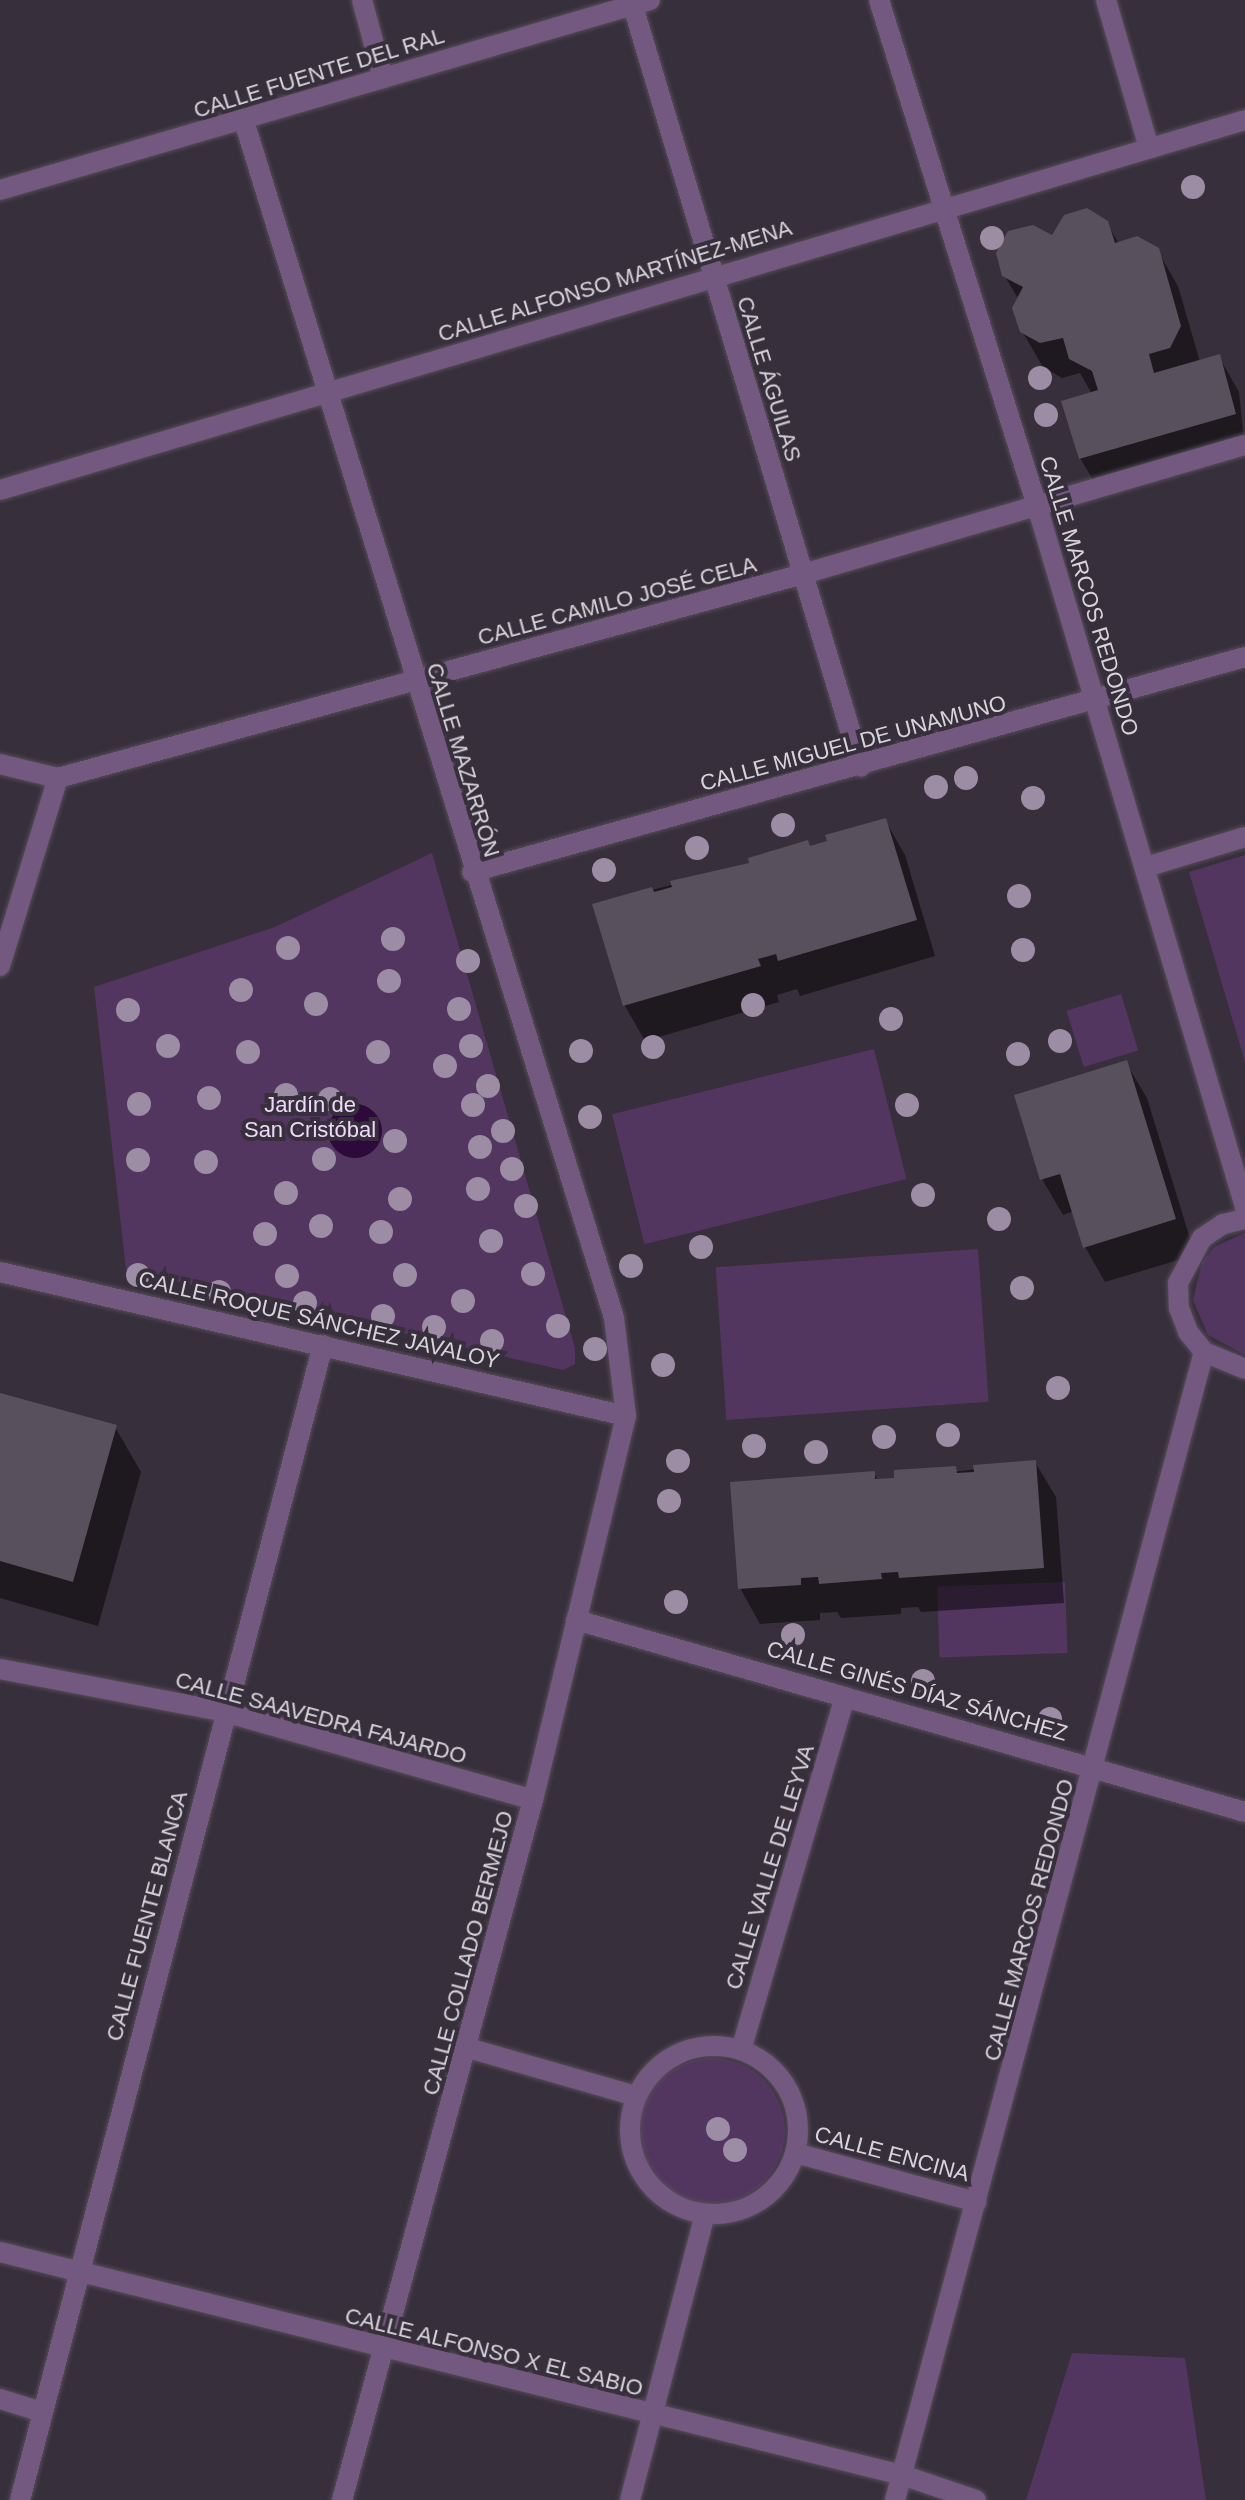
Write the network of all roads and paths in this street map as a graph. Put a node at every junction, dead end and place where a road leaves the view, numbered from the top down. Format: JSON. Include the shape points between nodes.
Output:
{"nodes":[{"id":1,"x":362,"y":0,"type":"edge"},
{"id":2,"x":879,"y":0,"type":"edge"},
{"id":3,"x":1106,"y":0,"type":"edge"},
{"id":4,"x":642,"y":3,"type":"edge"},
{"id":5,"x":383,"y":78,"type":"junction"},
{"id":6,"x":1245,"y":120,"type":"edge"},
{"id":7,"x":244,"y":121,"type":"junction"},
{"id":8,"x":1149,"y":148,"type":"junction"},
{"id":9,"x":0,"y":190,"type":"edge"},
{"id":10,"x":941,"y":209,"type":"junction"},
{"id":11,"x":713,"y":278,"type":"junction"},
{"id":12,"x":325,"y":393,"type":"junction"},
{"id":13,"x":1245,"y":445,"type":"edge"},
{"id":14,"x":0,"y":490,"type":"edge"},
{"id":15,"x":1037,"y":506,"type":"junction"},
{"id":16,"x":803,"y":574,"type":"junction"},
{"id":17,"x":1245,"y":657,"type":"edge"},
{"id":18,"x":414,"y":682,"type":"junction"},
{"id":19,"x":1096,"y":702,"type":"junction"},
{"id":20,"x":0,"y":764,"type":"edge"},
{"id":21,"x":861,"y":767,"type":"junction"},
{"id":22,"x":58,"y":778,"type":"junction"},
{"id":23,"x":1245,"y":837,"type":"edge"},
{"id":24,"x":1146,"y":867,"type":"junction"},
{"id":25,"x":472,"y":872,"type":"junction"},
{"id":26,"x":0,"y":966,"type":"edge"},
{"id":27,"x":1245,"y":1207,"type":"edge"},
{"id":28,"x":1245,"y":1219,"type":"edge"},
{"id":29,"x":0,"y":1272,"type":"edge"},
{"id":30,"x":323,"y":1345,"type":"junction"},
{"id":31,"x":1204,"y":1352,"type":"junction"},
{"id":32,"x":1245,"y":1369,"type":"edge"},
{"id":33,"x":626,"y":1416,"type":"junction"},
{"id":34,"x":576,"y":1620,"type":"junction"},
{"id":35,"x":0,"y":1669,"type":"edge"},
{"id":36,"x":845,"y":1697,"type":"junction"},
{"id":37,"x":225,"y":1712,"type":"junction"},
{"id":38,"x":1096,"y":1766,"type":"junction"},
{"id":39,"x":533,"y":1800,"type":"junction"},
{"id":40,"x":1245,"y":1812,"type":"edge"},
{"id":41,"x":468,"y":2048,"type":"junction"},
{"id":42,"x":741,"y":2050,"type":"junction"},
{"id":43,"x":635,"y":2096,"type":"junction"},
{"id":44,"x":795,"y":2153,"type":"junction"},
{"id":45,"x":976,"y":2202,"type":"junction"},
{"id":46,"x":705,"y":2215,"type":"junction"},
{"id":47,"x":0,"y":2252,"type":"edge"},
{"id":48,"x":79,"y":2272,"type":"junction"},
{"id":49,"x":384,"y":2350,"type":"junction"},
{"id":50,"x":0,"y":2399,"type":"edge"},
{"id":51,"x":42,"y":2412,"type":"junction"},
{"id":52,"x":653,"y":2416,"type":"junction"},
{"id":53,"x":902,"y":2475,"type":"junction"},
{"id":54,"x":20,"y":2500,"type":"edge"},
{"id":55,"x":342,"y":2500,"type":"edge"},
{"id":56,"x":630,"y":2500,"type":"edge"},
{"id":57,"x":895,"y":2500,"type":"edge"},
{"id":58,"x":976,"y":2500,"type":"edge"}],
"edges":[{"from":1,"to":5,"type":"street"},
{"from":2,"to":10,"type":"street","name":"CALLE MARCOS REDONDO"},
{"from":3,"to":8,"type":"street"},
{"from":4,"to":5,"type":"street","name":"CALLE FUENTE DEL RAL"},
{"from":4,"to":11,"type":"street","name":"CALLE ÁGUILAS"},
{"from":5,"to":7,"type":"street","name":"CALLE FUENTE DEL RAL"},
{"from":6,"to":8,"type":"street","name":"CALLE ALFONSO MARTÍNEZ-MENA"},
{"from":7,"to":9,"type":"street","name":"CALLE FUENTE DEL RAL"},
{"from":7,"to":12,"type":"street","name":"CALLE MAZARRÓN"},
{"from":8,"to":10,"type":"street","name":"CALLE ALFONSO MARTÍNEZ-MENA"},
{"from":10,"to":11,"type":"street","name":"CALLE ALFONSO MARTÍNEZ-MENA"},
{"from":10,"to":15,"type":"street","name":"CALLE MARCOS REDONDO"},
{"from":11,"to":12,"type":"street","name":"CALLE ALFONSO MARTÍNEZ-MENA"},
{"from":11,"to":16,"type":"street","name":"CALLE ÁGUILAS"},
{"from":12,"to":14,"type":"street","name":"CALLE ALFONSO MARTÍNEZ-MENA"},
{"from":12,"to":18,"type":"street","name":"CALLE MAZARRÓN"},
{"from":13,"to":15,"type":"street","name":"CALLE CAMILO JOSÉ CELA"},
{"from":15,"to":16,"type":"street","name":"CALLE CAMILO JOSÉ CELA"},
{"from":15,"to":19,"type":"street","name":"CALLE MARCOS REDONDO"},
{"from":16,"to":18,"type":"street","name":"CALLE CAMILO JOSÉ CELA"},
{"from":16,"to":21,"type":"street","name":"CALLE ÁGUILAS"},
{"from":17,"to":19,"type":"street","name":"CALLE MIGUEL DE UNAMUNO"},
{"from":18,"to":22,"type":"street","name":"CALLE CAMILO JOSÉ CELA"},
{"from":18,"to":25,"type":"street","name":"CALLE MAZARRÓN"},
{"from":19,"to":21,"type":"street","name":"CALLE MIGUEL DE UNAMUNO"},
{"from":19,"to":24,"type":"street","name":"CALLE MARCOS REDONDO"},
{"from":20,"to":22,"type":"street","name":"CALLE CAMILO JOSÉ CELA"},
{"from":21,"to":25,"type":"street","name":"CALLE MIGUEL DE UNAMUNO"},
{"from":22,"to":26,"type":"street"},
{"from":23,"to":24,"type":"street"},
{"from":24,"to":27,"type":"street","name":"CALLE MARCOS REDONDO"},
{"from":25,"to":33,"type":"street","name":"CALLE MAZARRÓN","via":[[614,1318]]},
{"from":28,"to":31,"type":"street","via":[[1223,1224],[1202,1238],[1178,1283],[1183,1320]]},
{"from":29,"to":30,"type":"street","name":"CALLE ROQUE SÁNCHEZ JAVALOY"},
{"from":30,"to":33,"type":"street","name":"CALLE ROQUE SÁNCHEZ JAVALOY"},
{"from":30,"to":37,"type":"street","name":"CALLE FUENTE BLANCA"},
{"from":31,"to":32,"type":"street"},
{"from":31,"to":38,"type":"street","name":"CALLE MARCOS REDONDO"},
{"from":33,"to":34,"type":"street","name":"CALLE COLLADO BERMEJO"},
{"from":34,"to":36,"type":"street","name":"CALLE GINÉS DÍAZ SÁNCHEZ"},
{"from":34,"to":39,"type":"street","name":"CALLE COLLADO BERMEJO"},
{"from":35,"to":37,"type":"street","name":"CALLE SAAVEDRA FAJARDO"},
{"from":36,"to":38,"type":"street","name":"CALLE GINÉS DÍAZ SÁNCHEZ"},
{"from":36,"to":42,"type":"street","name":"CALLE VALLE DE LEYVA"},
{"from":37,"to":39,"type":"street","name":"CALLE SAAVEDRA FAJARDO"},
{"from":37,"to":48,"type":"street","name":"CALLE FUENTE BLANCA"},
{"from":38,"to":40,"type":"street","name":"CALLE GINÉS DÍAZ SÁNCHEZ"},
{"from":38,"to":45,"type":"street","name":"CALLE MARCOS REDONDO"},
{"from":39,"to":41,"type":"street","name":"CALLE COLLADO BERMEJO"},
{"from":41,"to":43,"type":"street"},
{"from":41,"to":49,"type":"street","name":"CALLE COLLADO BERMEJO"},
{"from":42,"to":43,"type":"street","via":[[714,2045],[686,2050],[662,2063]]},
{"from":42,"to":44,"type":"street","via":[[772,2071],[793,2102]]},
{"from":43,"to":46,"type":"street","via":[[629,2137],[636,2165],[653,2189],[676,2207]]},
{"from":44,"to":45,"type":"street","name":"CALLE ENCINA"},
{"from":44,"to":46,"type":"street","via":[[771,2193],[729,2214]]},
{"from":45,"to":53,"type":"street","name":"CALLE MARCOS REDONDO"},
{"from":46,"to":52,"type":"street"},
{"from":47,"to":48,"type":"street","name":"CALLE ALFONSO X EL SABIO"},
{"from":48,"to":49,"type":"street","name":"CALLE ALFONSO X EL SABIO"},
{"from":48,"to":51,"type":"street","name":"CALLE FUENTE BLANCA"},
{"from":49,"to":52,"type":"street","name":"CALLE ALFONSO X EL SABIO"},
{"from":49,"to":55,"type":"street","name":"CALLE COLLADO BERMEJO"},
{"from":50,"to":51,"type":"street"},
{"from":51,"to":54,"type":"street","name":"CALLE FUENTE BLANCA"},
{"from":52,"to":53,"type":"street","name":"CALLE ALFONSO X EL SABIO"},
{"from":52,"to":56,"type":"street"},
{"from":53,"to":57,"type":"street","name":"CALLE MARCOS REDONDO"},
{"from":53,"to":58,"type":"street","name":"CALLE ALFONSO X EL SABIO"}]}
